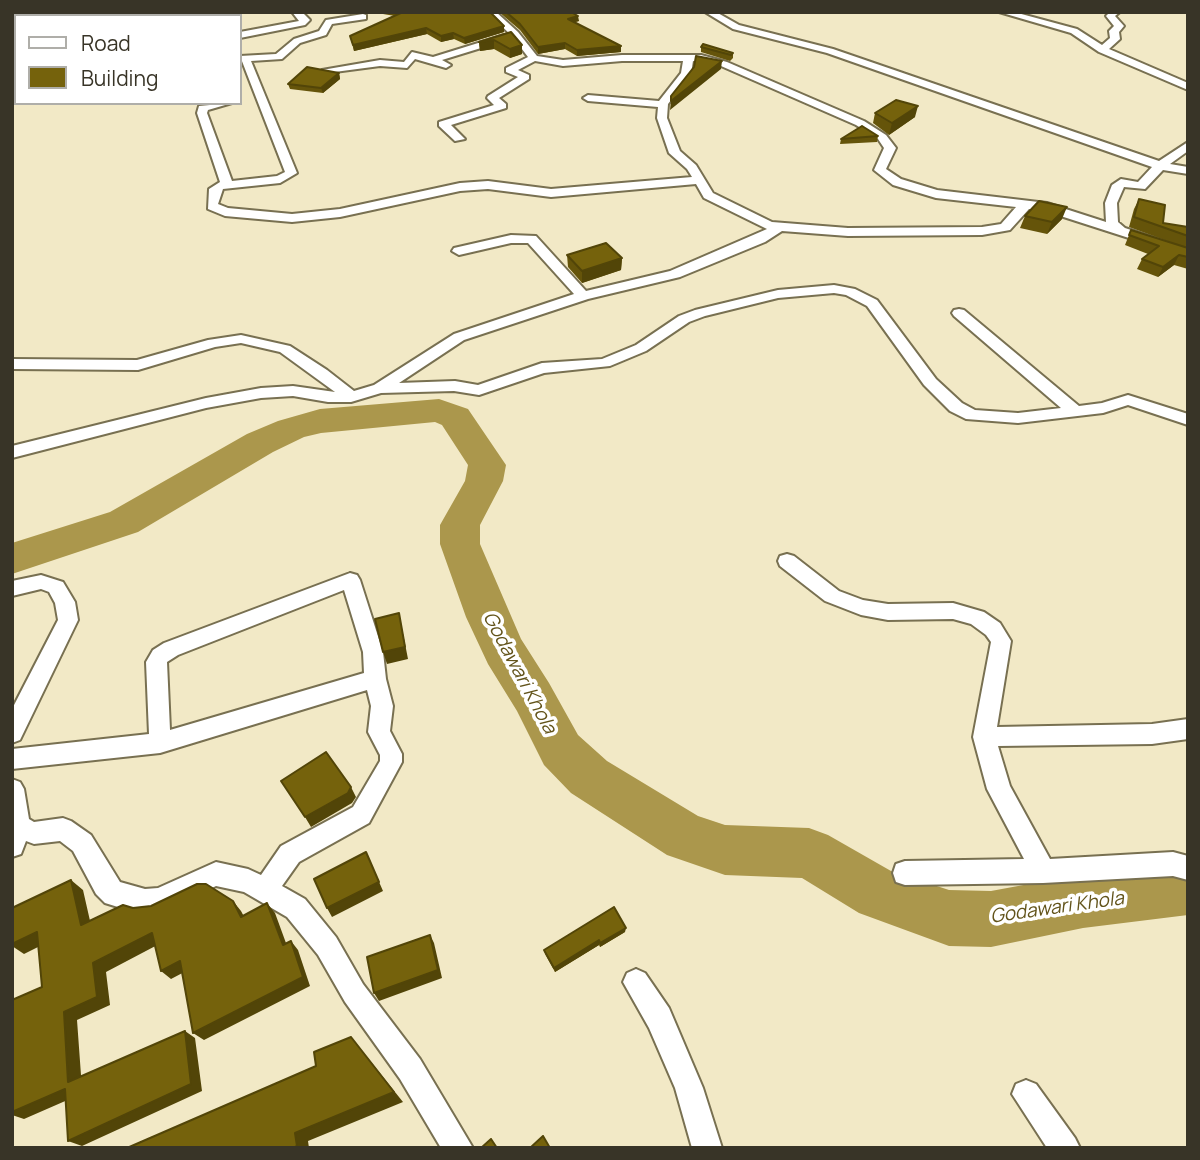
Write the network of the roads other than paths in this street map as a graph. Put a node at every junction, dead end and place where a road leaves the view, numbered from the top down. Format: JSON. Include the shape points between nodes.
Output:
{"nodes":[{"id":1,"x":296,"y":12,"type":"edge"},
{"id":2,"x":491,"y":12,"type":"edge"},
{"id":3,"x":1003,"y":12,"type":"edge"},
{"id":4,"x":1116,"y":12,"type":"edge"},
{"id":5,"x":713,"y":13,"type":"edge"},
{"id":6,"x":363,"y":17,"type":"dead end"},
{"id":7,"x":515,"y":34,"type":"junction"},
{"id":8,"x":242,"y":35,"type":"edge"},
{"id":9,"x":1102,"y":50,"type":"junction"},
{"id":10,"x":242,"y":58,"type":"edge"},
{"id":11,"x":534,"y":58,"type":"junction"},
{"id":12,"x":688,"y":58,"type":"junction"},
{"id":13,"x":433,"y":60,"type":"junction"},
{"id":14,"x":446,"y":65,"type":"dead end"},
{"id":15,"x":327,"y":70,"type":"edge"},
{"id":16,"x":1188,"y":87,"type":"edge"},
{"id":17,"x":588,"y":98,"type":"dead end"},
{"id":18,"x":663,"y":104,"type":"junction"},
{"id":19,"x":217,"y":105,"type":"edge"},
{"id":20,"x":459,"y":139,"type":"dead end"},
{"id":21,"x":1188,"y":145,"type":"edge"},
{"id":22,"x":1161,"y":166,"type":"junction"},
{"id":23,"x":1188,"y":172,"type":"edge"},
{"id":24,"x":701,"y":180,"type":"junction"},
{"id":25,"x":227,"y":184,"type":"junction"},
{"id":26,"x":1026,"y":204,"type":"junction"},
{"id":27,"x":778,"y":228,"type":"junction"},
{"id":28,"x":1123,"y":233,"type":"junction"},
{"id":29,"x":459,"y":251,"type":"dead end"},
{"id":30,"x":1188,"y":253,"type":"edge"},
{"id":31,"x":583,"y":296,"type":"junction"},
{"id":32,"x":959,"y":313,"type":"dead end"},
{"id":33,"x":12,"y":364,"type":"edge"},
{"id":34,"x":380,"y":388,"type":"junction"},
{"id":35,"x":351,"y":397,"type":"junction"},
{"id":36,"x":1075,"y":411,"type":"junction"},
{"id":37,"x":1188,"y":420,"type":"edge"},
{"id":38,"x":12,"y":452,"type":"edge"},
{"id":39,"x":787,"y":561,"type":"dead end"},
{"id":40,"x":12,"y":589,"type":"edge"},
{"id":41,"x":375,"y":679,"type":"junction"},
{"id":42,"x":13,"y":727,"type":"edge"},
{"id":43,"x":1188,"y":729,"type":"edge"},
{"id":44,"x":984,"y":737,"type":"junction"},
{"id":45,"x":160,"y":743,"type":"junction"},
{"id":46,"x":12,"y":759,"type":"edge"},
{"id":47,"x":12,"y":789,"type":"edge"},
{"id":48,"x":16,"y":836,"type":"edge"},
{"id":49,"x":1188,"y":868,"type":"edge"},
{"id":50,"x":1044,"y":871,"type":"junction"},
{"id":51,"x":905,"y":873,"type":"dead end"},
{"id":52,"x":265,"y":890,"type":"junction"},
{"id":53,"x":636,"y":982,"type":"dead end"},
{"id":54,"x":1026,"y":1094,"type":"dead end"},
{"id":55,"x":458,"y":1148,"type":"edge"},
{"id":56,"x":707,"y":1148,"type":"edge"},
{"id":57,"x":1065,"y":1148,"type":"edge"}],
"edges":[{"from":1,"to":8,"type":"street","via":[[305,20],[302,23]]},
{"from":2,"to":7,"type":"street"},
{"from":3,"to":9,"type":"street","via":[[1074,31]]},
{"from":4,"to":9,"type":"street","via":[[1110,16],[1119,26],[1115,39]]},
{"from":5,"to":22,"type":"street","via":[[736,27],[830,51]]},
{"from":6,"to":10,"type":"street","via":[[329,22],[323,33],[298,41],[279,57]]},
{"from":7,"to":11,"type":"street"},
{"from":7,"to":13,"type":"street"},
{"from":9,"to":16,"type":"street"},
{"from":10,"to":25,"type":"street","via":[[254,99],[291,173],[280,179]]},
{"from":11,"to":12,"type":"street","via":[[563,63]]},
{"from":11,"to":20,"type":"street","via":[[510,70],[525,76],[492,98],[502,106],[443,124]]},
{"from":12,"to":18,"type":"street","via":[[686,74]]},
{"from":12,"to":26,"type":"street","via":[[724,64],[860,123],[890,148],[880,170],[897,182],[947,196]]},
{"from":13,"to":14,"type":"street"},
{"from":13,"to":15,"type":"street","via":[[412,55],[407,65],[380,63]]},
{"from":17,"to":18,"type":"street"},
{"from":18,"to":24,"type":"street","via":[[662,118],[675,153]]},
{"from":19,"to":25,"type":"street","via":[[203,108],[202,113]]},
{"from":21,"to":22,"type":"street"},
{"from":22,"to":23,"type":"street"},
{"from":22,"to":28,"type":"street","via":[[1141,186],[1121,183],[1113,194],[1112,223]]},
{"from":24,"to":25,"type":"street","via":[[551,193],[488,185],[460,187],[340,213],[292,218],[214,209],[215,189]]},
{"from":24,"to":27,"type":"street","via":[[708,195]]},
{"from":26,"to":27,"type":"street","via":[[1005,227],[982,232]]},
{"from":26,"to":28,"type":"street"},
{"from":27,"to":31,"type":"street","via":[[687,270]]},
{"from":28,"to":30,"type":"street"},
{"from":29,"to":31,"type":"street","via":[[531,239]]},
{"from":31,"to":34,"type":"street","via":[[460,337]]},
{"from":32,"to":36,"type":"street"},
{"from":33,"to":35,"type":"street","via":[[138,365],[241,339],[285,349]]},
{"from":34,"to":35,"type":"street"},
{"from":34,"to":36,"type":"street","via":[[455,386],[479,390],[542,368],[605,363],[642,348],[700,313],[778,294],[834,289],[872,303],[923,374],[965,412],[1018,418]]},
{"from":35,"to":38,"type":"street","via":[[261,393]]},
{"from":36,"to":37,"type":"street","via":[[1128,400]]},
{"from":39,"to":44,"type":"street","via":[[832,596],[861,607],[888,612],[953,611],[993,629],[1000,641]]},
{"from":40,"to":42,"type":"street","via":[[41,582],[56,587],[68,620]]},
{"from":41,"to":45,"type":"street"},
{"from":41,"to":45,"type":"street","via":[[373,652],[353,583],[344,580],[160,656],[156,662]]},
{"from":41,"to":52,"type":"street","via":[[382,706],[379,732],[391,762],[361,815],[290,854]]},
{"from":43,"to":44,"type":"street","via":[[1152,734]]},
{"from":44,"to":50,"type":"street","via":[[999,789]]},
{"from":45,"to":46,"type":"street"},
{"from":47,"to":48,"type":"street"},
{"from":48,"to":52,"type":"street","via":[[63,830],[82,843],[114,894],[144,902],[168,897],[216,874]]},
{"from":49,"to":50,"type":"street","via":[[1173,864]]},
{"from":50,"to":51,"type":"street"},
{"from":52,"to":55,"type":"street","via":[[296,908],[327,946]]},
{"from":53,"to":56,"type":"street","via":[[664,1030],[689,1088]]},
{"from":54,"to":57,"type":"street"}]}
